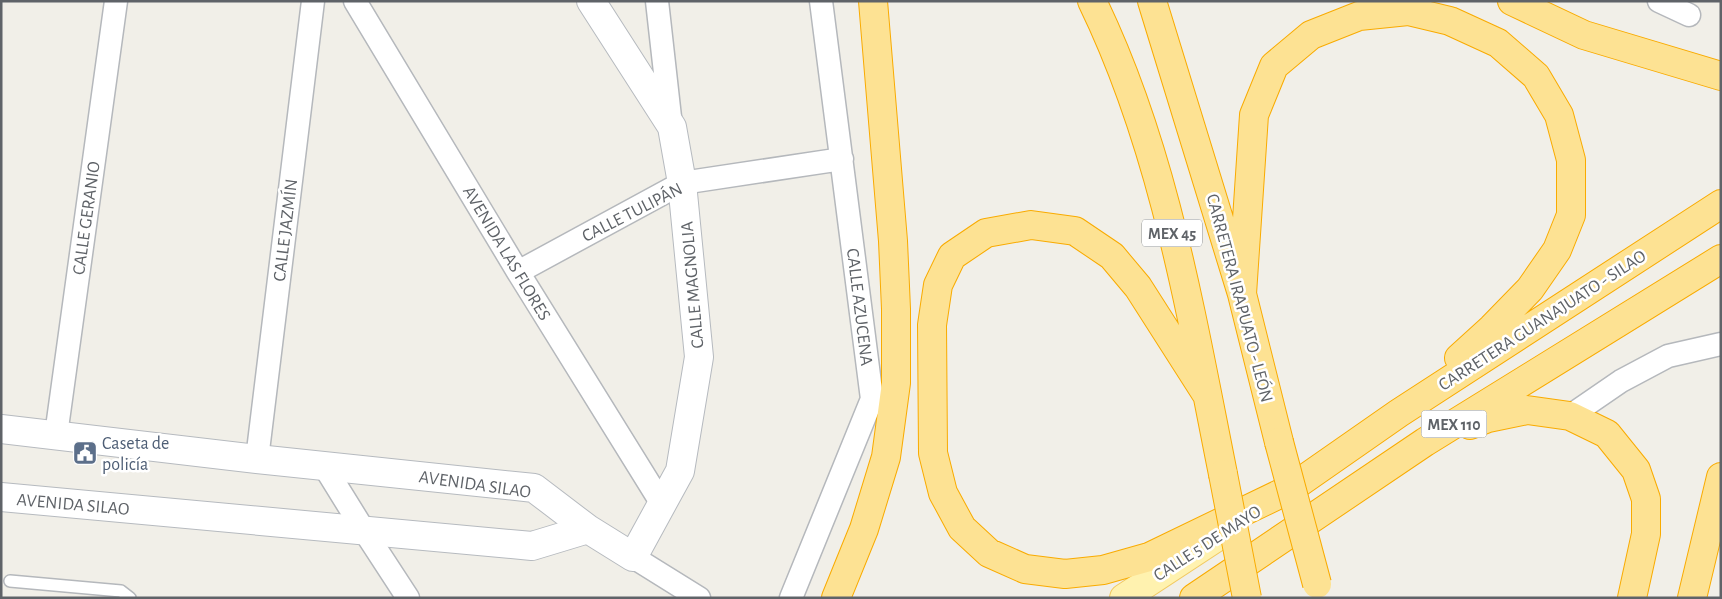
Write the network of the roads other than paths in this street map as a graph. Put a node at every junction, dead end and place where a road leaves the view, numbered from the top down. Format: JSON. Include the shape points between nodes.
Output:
{"nodes":[{"id":1,"x":116,"y":1,"type":"edge"},
{"id":2,"x":313,"y":1,"type":"edge"},
{"id":3,"x":355,"y":1,"type":"edge"},
{"id":4,"x":591,"y":1,"type":"edge"},
{"id":5,"x":658,"y":1,"type":"edge"},
{"id":6,"x":822,"y":1,"type":"edge"},
{"id":7,"x":873,"y":1,"type":"edge"},
{"id":8,"x":1092,"y":1,"type":"edge"},
{"id":9,"x":1152,"y":1,"type":"edge"},
{"id":10,"x":1512,"y":1,"type":"edge"},
{"id":11,"x":1659,"y":1,"type":"edge"},
{"id":12,"x":1689,"y":15,"type":"dead end"},
{"id":13,"x":1721,"y":76,"type":"edge"},
{"id":14,"x":672,"y":127,"type":"junction"},
{"id":15,"x":842,"y":158,"type":"junction"},
{"id":16,"x":682,"y":183,"type":"junction"},
{"id":17,"x":1721,"y":204,"type":"edge"},
{"id":18,"x":1721,"y":259,"type":"edge"},
{"id":19,"x":518,"y":272,"type":"junction"},
{"id":20,"x":1242,"y":294,"type":"junction"},
{"id":21,"x":1721,"y":344,"type":"edge"},
{"id":22,"x":1208,"y":395,"type":"junction"},
{"id":23,"x":1399,"y":413,"type":"junction"},
{"id":24,"x":1570,"y":416,"type":"junction"},
{"id":25,"x":1,"y":429,"type":"edge"},
{"id":26,"x":56,"y":435,"type":"junction"},
{"id":27,"x":1425,"y":442,"type":"junction"},
{"id":28,"x":257,"y":459,"type":"junction"},
{"id":29,"x":324,"y":466,"type":"junction"},
{"id":30,"x":1721,"y":477,"type":"edge"},
{"id":31,"x":1290,"y":489,"type":"junction"},
{"id":32,"x":1,"y":497,"type":"edge"},
{"id":33,"x":662,"y":504,"type":"junction"},
{"id":34,"x":588,"y":529,"type":"junction"},
{"id":35,"x":363,"y":530,"type":"junction"},
{"id":36,"x":633,"y":557,"type":"junction"},
{"id":37,"x":10,"y":581,"type":"dead end"},
{"id":38,"x":1319,"y":591,"type":"edge"},
{"id":39,"x":130,"y":598,"type":"edge"},
{"id":40,"x":408,"y":598,"type":"edge"},
{"id":41,"x":699,"y":598,"type":"edge"},
{"id":42,"x":791,"y":598,"type":"edge"},
{"id":43,"x":836,"y":598,"type":"edge"},
{"id":44,"x":1124,"y":598,"type":"edge"},
{"id":45,"x":1194,"y":598,"type":"edge"},
{"id":46,"x":1247,"y":598,"type":"edge"},
{"id":47,"x":1632,"y":598,"type":"edge"},
{"id":48,"x":1692,"y":598,"type":"edge"}],
"edges":[{"from":1,"to":26,"type":"street","name":"CALLE GERANIO"},
{"from":2,"to":28,"type":"street","name":"CALLE JAZMÍN"},
{"from":3,"to":19,"type":"street","name":"AVENIDA LAS FLORES"},
{"from":4,"to":14,"type":"street"},
{"from":5,"to":14,"type":"street","name":"CALLE MAGNOLIA"},
{"from":6,"to":15,"type":"street","name":"CALLE AZUCENA"},
{"from":7,"to":43,"type":"highway","via":[[893,241],[896,383],[886,456],[864,529]]},
{"from":8,"to":22,"type":"highway","number":"MEX 45","via":[[1111,40],[1150,150],[1175,244]]},
{"from":9,"to":20,"type":"highway","name":"CARRETERA IRAPUATO - LEÓN","number":"MEX 45"},
{"from":10,"to":13,"type":"highway","via":[[1584,35]]},
{"from":11,"to":12,"type":"street"},
{"from":14,"to":16,"type":"street","name":"CALLE MAGNOLIA"},
{"from":15,"to":16,"type":"street","name":"CALLE TULIPÁN"},
{"from":15,"to":42,"type":"street","name":"CALLE AZUCENA","via":[[872,398]]},
{"from":16,"to":19,"type":"street","name":"CALLE TULIPÁN"},
{"from":16,"to":33,"type":"street","name":"CALLE MAGNOLIA","via":[[699,357],[680,471]]},
{"from":17,"to":23,"type":"highway","name":"CARRETERA GUANAJUATO - SILAO","number":"MEX 110"},
{"from":18,"to":27,"type":"highway","number":"MEX 110"},
{"from":19,"to":33,"type":"street","name":"AVENIDA LAS FLORES"},
{"from":20,"to":23,"type":"highway","via":[[1254,115],[1274,66],[1311,35],[1360,16],[1408,11],[1450,21],[1498,43],[1536,76],[1559,115],[1571,160],[1570,215],[1557,250],[1530,289]]},
{"from":20,"to":38,"type":"highway","name":"CARRETERA IRAPUATO - LEÓN","number":"MEX 45","bridge":true},
{"from":21,"to":24,"type":"street","via":[[1668,356]]},
{"from":22,"to":31,"type":"highway","name":"CARRETERA GUANAJUATO - SILAO","via":[[1138,287],[1112,256],[1075,231],[1031,225],[986,233],[952,256],[938,285],[932,325],[933,453],[943,493],[962,528],[989,553],[1025,569],[1065,574],[1103,570],[1148,557]]},
{"from":22,"to":46,"type":"highway","number":"MEX 45","bridge":true},
{"from":23,"to":31,"type":"highway","name":"CARRETERA GUANAJUATO - SILAO","number":"MEX 110"},
{"from":24,"to":27,"type":"highway","via":[[1527,410],[1488,418]]},
{"from":24,"to":47,"type":"highway","via":[[1607,434],[1636,470],[1646,499],[1646,534]]},
{"from":25,"to":26,"type":"street","name":"AVENIDA SILAO"},
{"from":26,"to":28,"type":"street","name":"AVENIDA SILAO"},
{"from":27,"to":45,"type":"highway","number":"MEX 110"},
{"from":28,"to":29,"type":"street","name":"AVENIDA SILAO"},
{"from":29,"to":34,"type":"street","name":"AVENIDA SILAO","via":[[534,488]]},
{"from":29,"to":35,"type":"street"},
{"from":30,"to":48,"type":"highway"},
{"from":31,"to":44,"type":"main road","name":"CALLE 5 DE MAYO"},
{"from":32,"to":35,"type":"street","name":"AVENIDA SILAO"},
{"from":33,"to":36,"type":"street","name":"CALLE MAGNOLIA"},
{"from":34,"to":35,"type":"street","name":"AVENIDA SILAO","via":[[532,546]]},
{"from":34,"to":36,"type":"street"},
{"from":35,"to":40,"type":"street"},
{"from":36,"to":41,"type":"street"},
{"from":37,"to":39,"type":"lane","via":[[121,591]]}]}
